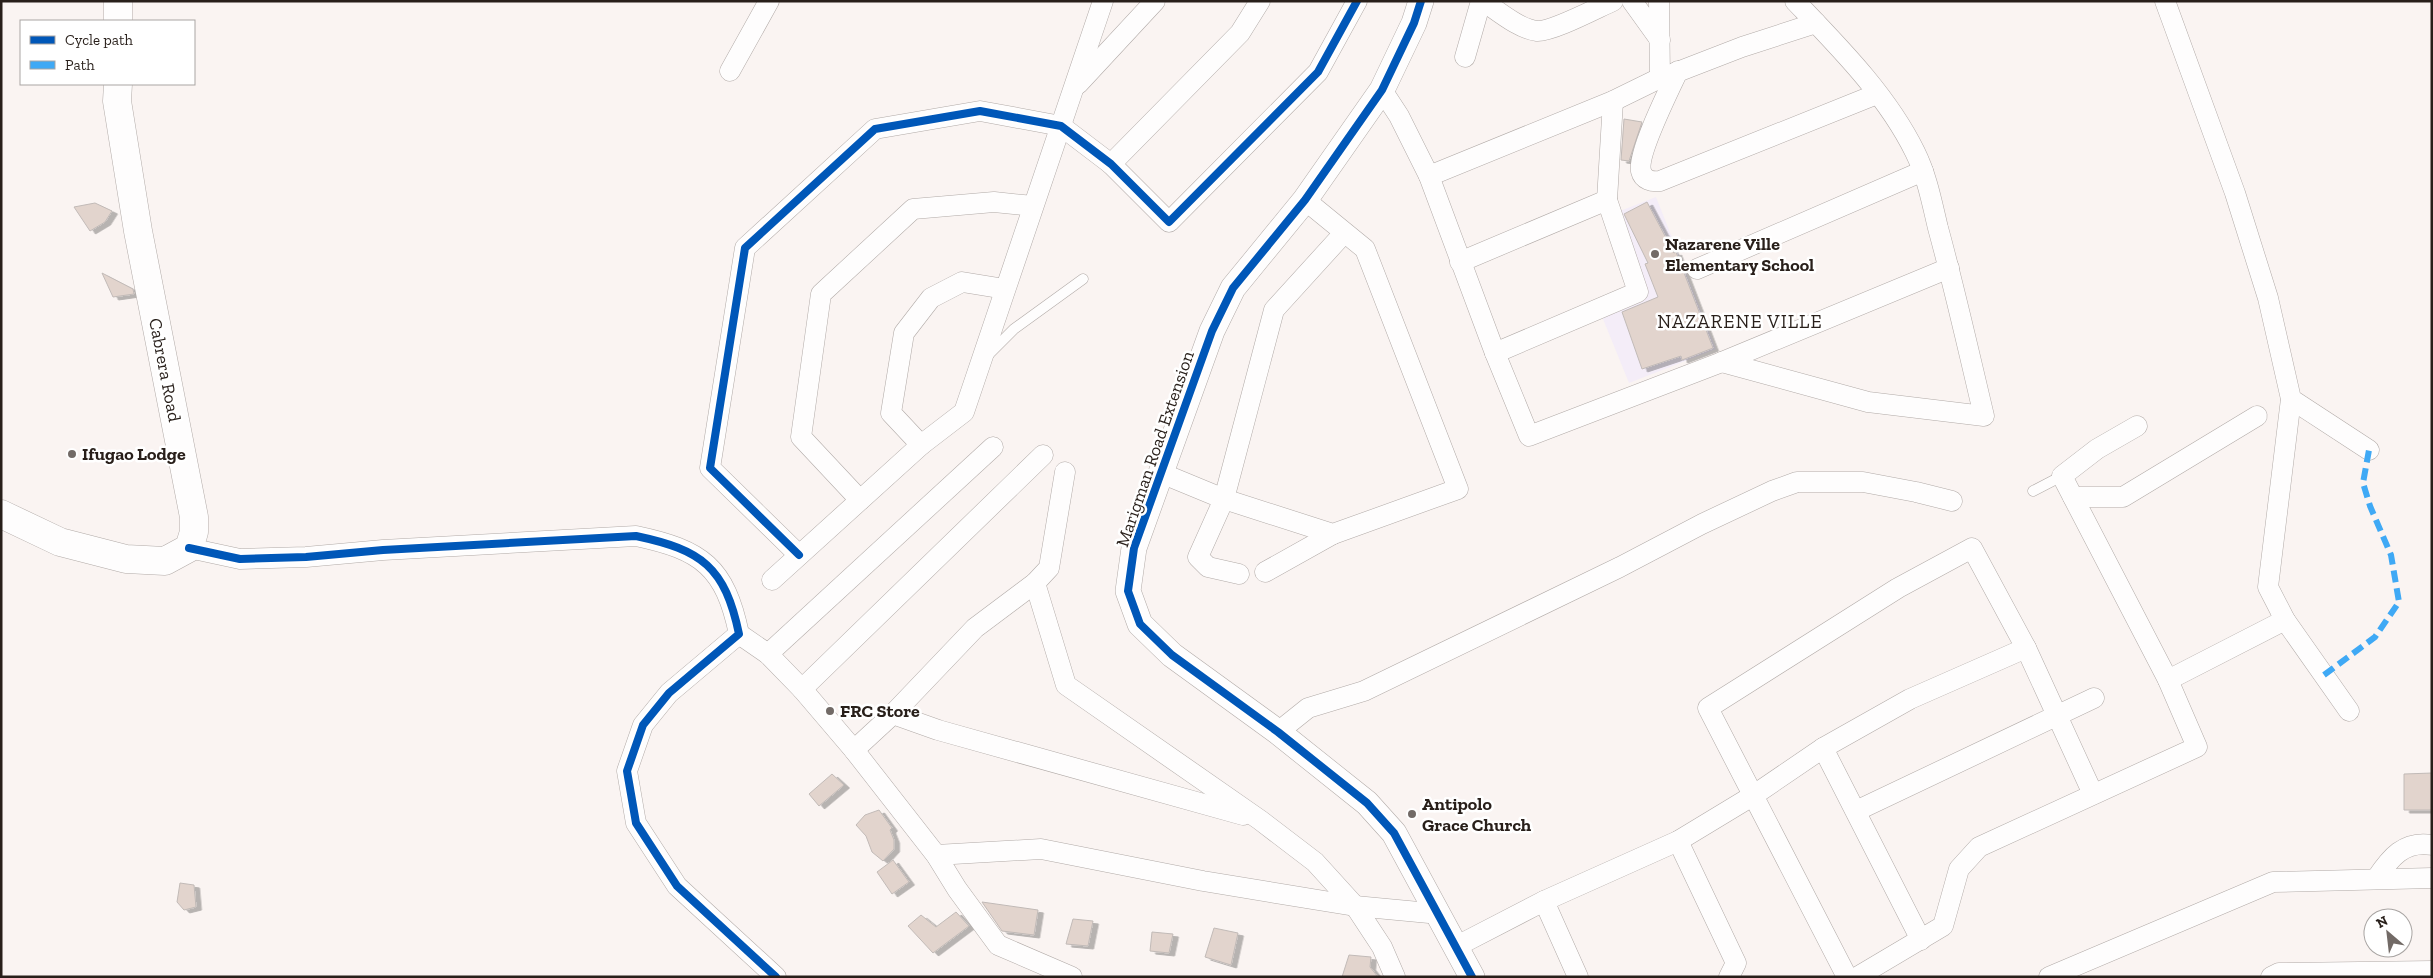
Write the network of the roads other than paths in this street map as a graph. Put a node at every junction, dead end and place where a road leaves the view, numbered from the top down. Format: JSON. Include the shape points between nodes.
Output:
{"nodes":[{"id":1,"x":118,"y":1,"type":"edge"},
{"id":2,"x":769,"y":1,"type":"edge"},
{"id":3,"x":1103,"y":1,"type":"edge"},
{"id":4,"x":1154,"y":1,"type":"edge"},
{"id":5,"x":1260,"y":1,"type":"edge"},
{"id":6,"x":1357,"y":1,"type":"edge"},
{"id":7,"x":1421,"y":1,"type":"edge"},
{"id":8,"x":1482,"y":1,"type":"edge"},
{"id":9,"x":1613,"y":1,"type":"edge"},
{"id":10,"x":1632,"y":1,"type":"edge"},
{"id":11,"x":1659,"y":1,"type":"edge"},
{"id":12,"x":1795,"y":1,"type":"edge"},
{"id":13,"x":2165,"y":1,"type":"edge"},
{"id":14,"x":118,"y":20,"type":"edge"},
{"id":15,"x":1816,"y":23,"type":"junction"},
{"id":16,"x":1660,"y":40,"type":"junction"},
{"id":17,"x":1465,"y":57,"type":"dead end"},
{"id":18,"x":730,"y":71,"type":"dead end"},
{"id":19,"x":1669,"y":75,"type":"junction"},
{"id":20,"x":118,"y":85,"type":"edge"},
{"id":21,"x":1072,"y":90,"type":"junction"},
{"id":22,"x":1382,"y":90,"type":"junction"},
{"id":23,"x":1877,"y":94,"type":"junction"},
{"id":24,"x":1613,"y":101,"type":"junction"},
{"id":25,"x":1061,"y":126,"type":"junction"},
{"id":26,"x":1111,"y":164,"type":"junction"},
{"id":27,"x":1923,"y":171,"type":"junction"},
{"id":28,"x":1430,"y":176,"type":"junction"},
{"id":29,"x":1305,"y":200,"type":"junction"},
{"id":30,"x":1607,"y":200,"type":"junction"},
{"id":31,"x":1033,"y":206,"type":"junction"},
{"id":32,"x":1344,"y":233,"type":"junction"},
{"id":33,"x":1460,"y":262,"type":"junction"},
{"id":34,"x":1949,"y":268,"type":"junction"},
{"id":35,"x":1697,"y":270,"type":"dead end"},
{"id":36,"x":1083,"y":279,"type":"dead end"},
{"id":37,"x":1005,"y":289,"type":"junction"},
{"id":38,"x":1495,"y":352,"type":"junction"},
{"id":39,"x":1722,"y":362,"type":"junction"},
{"id":40,"x":980,"y":363,"type":"junction"},
{"id":41,"x":2291,"y":399,"type":"junction"},
{"id":42,"x":2257,"y":416,"type":"dead end"},
{"id":43,"x":2137,"y":426,"type":"dead end"},
{"id":44,"x":921,"y":445,"type":"junction"},
{"id":45,"x":993,"y":447,"type":"dead end"},
{"id":46,"x":2369,"y":450,"type":"dead end"},
{"id":47,"x":1043,"y":455,"type":"dead end"},
{"id":48,"x":1065,"y":472,"type":"dead end"},
{"id":49,"x":1161,"y":473,"type":"junction"},
{"id":50,"x":2062,"y":476,"type":"junction"},
{"id":51,"x":2033,"y":491,"type":"dead end"},
{"id":52,"x":2073,"y":497,"type":"junction"},
{"id":53,"x":1224,"y":499,"type":"junction"},
{"id":54,"x":860,"y":500,"type":"junction"},
{"id":55,"x":1952,"y":501,"type":"dead end"},
{"id":56,"x":1,"y":514,"type":"edge"},
{"id":57,"x":1333,"y":534,"type":"junction"},
{"id":58,"x":189,"y":548,"type":"junction"},
{"id":59,"x":799,"y":555,"type":"junction"},
{"id":60,"x":1265,"y":572,"type":"dead end"},
{"id":61,"x":1238,"y":574,"type":"dead end"},
{"id":62,"x":772,"y":580,"type":"dead end"},
{"id":63,"x":1035,"y":583,"type":"junction"},
{"id":64,"x":2285,"y":620,"type":"junction"},
{"id":65,"x":739,"y":634,"type":"junction"},
{"id":66,"x":2026,"y":648,"type":"junction"},
{"id":67,"x":768,"y":654,"type":"junction"},
{"id":68,"x":2168,"y":680,"type":"junction"},
{"id":69,"x":802,"y":689,"type":"junction"},
{"id":70,"x":2094,"y":698,"type":"dead end"},
{"id":71,"x":2349,"y":711,"type":"dead end"},
{"id":72,"x":893,"y":714,"type":"junction"},
{"id":73,"x":2057,"y":716,"type":"junction"},
{"id":74,"x":1278,"y":732,"type":"junction"},
{"id":75,"x":1823,"y":748,"type":"junction"},
{"id":76,"x":854,"y":750,"type":"junction"},
{"id":77,"x":2093,"y":794,"type":"junction"},
{"id":78,"x":1754,"y":795,"type":"junction"},
{"id":79,"x":1856,"y":811,"type":"junction"},
{"id":80,"x":1260,"y":820,"type":"junction"},
{"id":81,"x":1678,"y":841,"type":"junction"},
{"id":82,"x":2432,"y":845,"type":"edge"},
{"id":83,"x":936,"y":854,"type":"junction"},
{"id":84,"x":2432,"y":878,"type":"edge"},
{"id":85,"x":2376,"y":879,"type":"junction"},
{"id":86,"x":1544,"y":901,"type":"junction"},
{"id":87,"x":1355,"y":906,"type":"junction"},
{"id":88,"x":1440,"y":914,"type":"junction"},
{"id":89,"x":1921,"y":940,"type":"junction"},
{"id":90,"x":1456,"y":946,"type":"junction"},
{"id":91,"x":2432,"y":971,"type":"edge"},
{"id":92,"x":2408,"y":974,"type":"edge"},
{"id":93,"x":2276,"y":975,"type":"edge"},
{"id":94,"x":2335,"y":975,"type":"edge"},
{"id":95,"x":776,"y":977,"type":"edge"},
{"id":96,"x":1072,"y":977,"type":"edge"},
{"id":97,"x":1395,"y":977,"type":"edge"},
{"id":98,"x":1472,"y":977,"type":"edge"},
{"id":99,"x":1578,"y":977,"type":"edge"},
{"id":100,"x":1729,"y":977,"type":"edge"},
{"id":101,"x":1847,"y":977,"type":"edge"},
{"id":102,"x":1857,"y":977,"type":"edge"},
{"id":103,"x":2049,"y":977,"type":"edge"}],
"edges":[{"from":1,"to":14,"type":"main road"},
{"from":2,"to":18,"type":"street"},
{"from":3,"to":21,"type":"street"},
{"from":4,"to":21,"type":"street"},
{"from":5,"to":26,"type":"street","via":[[1240,33]]},
{"from":6,"to":26,"type":"street","via":[[1318,72],[1169,222]]},
{"from":7,"to":22,"type":"street","name":"Marigman Road Extension"},
{"from":8,"to":9,"type":"street","via":[[1525,28],[1537,31],[1550,29]]},
{"from":8,"to":17,"type":"street"},
{"from":10,"to":16,"type":"street"},
{"from":11,"to":16,"type":"street"},
{"from":12,"to":15,"type":"street"},
{"from":13,"to":41,"type":"street","via":[[2235,193],[2268,298]]},
{"from":15,"to":19,"type":"street"},
{"from":15,"to":23,"type":"street","via":[[1847,55]]},
{"from":16,"to":19,"type":"street"},
{"from":19,"to":23,"type":"street","via":[[1641,164],[1641,172],[1652,182]]},
{"from":19,"to":24,"type":"street"},
{"from":20,"to":58,"type":"main road","name":"Cabrera Road","via":[[136,214],[194,517]]},
{"from":21,"to":25,"type":"street"},
{"from":22,"to":28,"type":"street"},
{"from":22,"to":29,"type":"street","name":"Marigman Road Extension"},
{"from":23,"to":27,"type":"street","via":[[1915,152]]},
{"from":24,"to":28,"type":"street"},
{"from":24,"to":30,"type":"street"},
{"from":25,"to":26,"type":"street"},
{"from":25,"to":31,"type":"street"},
{"from":25,"to":59,"type":"street","via":[[980,111],[875,129],[745,248],[710,468]]},
{"from":27,"to":34,"type":"street"},
{"from":27,"to":35,"type":"street"},
{"from":28,"to":33,"type":"street"},
{"from":29,"to":32,"type":"street"},
{"from":29,"to":49,"type":"street","name":"Marigman Road Extension","via":[[1233,288],[1212,331]]},
{"from":30,"to":33,"type":"street"},
{"from":30,"to":38,"type":"street","via":[[1638,292]]},
{"from":31,"to":37,"type":"street"},
{"from":31,"to":54,"type":"street","via":[[994,202],[913,209],[821,294],[801,437]]},
{"from":32,"to":53,"type":"street","via":[[1274,310]]},
{"from":32,"to":57,"type":"street","via":[[1364,249],[1458,489]]},
{"from":33,"to":38,"type":"street"},
{"from":34,"to":39,"type":"street"},
{"from":34,"to":39,"type":"street","via":[[1984,416],[1868,402]]},
{"from":36,"to":40,"type":"lane","via":[[1014,329]]},
{"from":37,"to":40,"type":"street"},
{"from":37,"to":44,"type":"street","via":[[962,282],[931,298],[904,333],[892,413]]},
{"from":38,"to":39,"type":"street","via":[[1529,436]]},
{"from":40,"to":44,"type":"street","via":[[964,412]]},
{"from":41,"to":46,"type":"street"},
{"from":41,"to":64,"type":"street","via":[[2268,587]]},
{"from":42,"to":52,"type":"street","via":[[2123,497]]},
{"from":43,"to":50,"type":"street"},
{"from":44,"to":54,"type":"street"},
{"from":45,"to":67,"type":"street"},
{"from":47,"to":69,"type":"street"},
{"from":48,"to":63,"type":"street","via":[[1049,568]]},
{"from":49,"to":53,"type":"street"},
{"from":49,"to":74,"type":"street","name":"Marigman Road Extension","via":[[1134,548],[1128,591],[1140,624],[1172,655]]},
{"from":50,"to":51,"type":"lane"},
{"from":50,"to":52,"type":"street"},
{"from":52,"to":68,"type":"street"},
{"from":53,"to":57,"type":"street"},
{"from":53,"to":61,"type":"street","via":[[1198,557],[1208,567]]},
{"from":54,"to":59,"type":"street"},
{"from":55,"to":74,"type":"street","via":[[1863,482],[1796,482],[1702,524],[1364,691],[1308,708]]},
{"from":56,"to":58,"type":"main road","via":[[60,542],[126,559],[165,561]]},
{"from":57,"to":60,"type":"street"},
{"from":58,"to":65,"type":"street","via":[[240,559],[636,536],[666,542],[698,558],[718,576],[733,606]]},
{"from":59,"to":62,"type":"street"},
{"from":63,"to":72,"type":"street","via":[[975,628]]},
{"from":63,"to":80,"type":"street","via":[[1066,685]]},
{"from":64,"to":68,"type":"street"},
{"from":64,"to":71,"type":"street"},
{"from":65,"to":67,"type":"street"},
{"from":65,"to":95,"type":"street","via":[[669,693],[643,725],[627,771],[636,823],[676,886]]},
{"from":66,"to":73,"type":"street"},
{"from":66,"to":75,"type":"street","via":[[1910,699]]},
{"from":66,"to":78,"type":"street","via":[[1972,548],[1898,588],[1708,708]]},
{"from":67,"to":69,"type":"street"},
{"from":68,"to":77,"type":"street","via":[[2197,746]]},
{"from":69,"to":76,"type":"street"},
{"from":70,"to":73,"type":"street"},
{"from":72,"to":76,"type":"street"},
{"from":72,"to":80,"type":"street","via":[[938,730]]},
{"from":73,"to":77,"type":"street"},
{"from":73,"to":79,"type":"street"},
{"from":74,"to":88,"type":"street","name":"Marigman Road Extension","via":[[1367,803],[1387,825]]},
{"from":75,"to":78,"type":"street"},
{"from":75,"to":79,"type":"street"},
{"from":76,"to":83,"type":"street"},
{"from":77,"to":89,"type":"street","via":[[1980,847],[1959,869],[1943,926]]},
{"from":78,"to":81,"type":"street"},
{"from":78,"to":101,"type":"street"},
{"from":79,"to":89,"type":"street"},
{"from":80,"to":87,"type":"street","via":[[1315,862]]},
{"from":81,"to":86,"type":"street"},
{"from":81,"to":100,"type":"street","via":[[1736,963]]},
{"from":82,"to":85,"type":"street","via":[[2410,845],[2398,851]]},
{"from":83,"to":87,"type":"street","via":[[1041,848],[1203,882]]},
{"from":83,"to":96,"type":"street","via":[[998,945]]},
{"from":84,"to":85,"type":"street"},
{"from":85,"to":103,"type":"street","via":[[2273,882]]},
{"from":86,"to":90,"type":"street"},
{"from":86,"to":99,"type":"street"},
{"from":87,"to":88,"type":"street"},
{"from":87,"to":97,"type":"street","via":[[1382,947]]},
{"from":88,"to":90,"type":"street","name":"Marigman Road Extension"},
{"from":89,"to":102,"type":"street"},
{"from":90,"to":98,"type":"street","name":"Marigman Road Extension"},
{"from":91,"to":92,"type":"street"},
{"from":92,"to":94,"type":"street"},
{"from":93,"to":94,"type":"street"}]}
